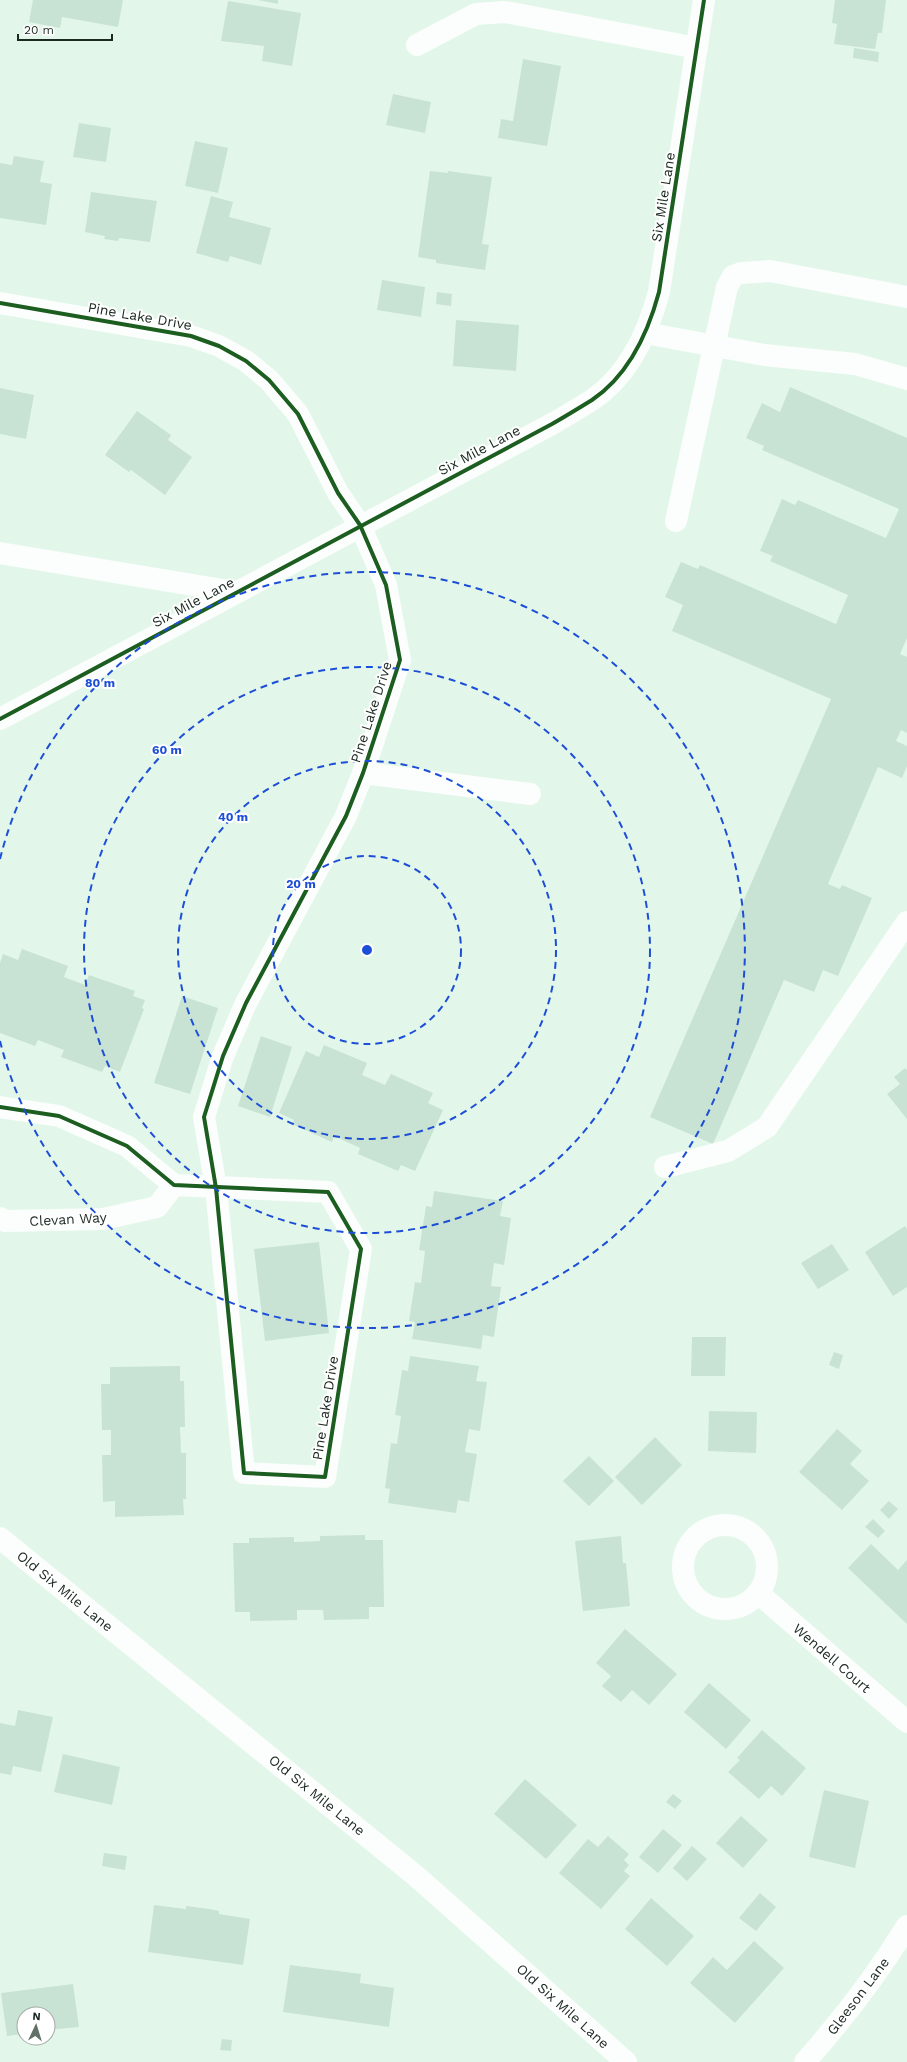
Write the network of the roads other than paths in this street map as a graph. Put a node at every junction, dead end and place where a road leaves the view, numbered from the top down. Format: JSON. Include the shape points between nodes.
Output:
{"nodes":[{"id":1,"x":704,"y":0,"type":"edge"},
{"id":2,"x":417,"y":45,"type":"dead end"},
{"id":3,"x":697,"y":48,"type":"junction"},
{"id":4,"x":907,"y":297,"type":"edge"},
{"id":5,"x":0,"y":303,"type":"edge"},
{"id":6,"x":645,"y":333,"type":"junction"},
{"id":7,"x":714,"y":346,"type":"junction"},
{"id":8,"x":907,"y":379,"type":"edge"},
{"id":9,"x":676,"y":521,"type":"dead end"},
{"id":10,"x":360,"y":525,"type":"junction"},
{"id":11,"x":0,"y":553,"type":"edge"},
{"id":12,"x":235,"y":592,"type":"junction"},
{"id":13,"x":0,"y":719,"type":"edge"},
{"id":14,"x":363,"y":774,"type":"junction"},
{"id":15,"x":530,"y":794,"type":"dead end"},
{"id":16,"x":907,"y":922,"type":"edge"},
{"id":17,"x":0,"y":1107,"type":"edge"},
{"id":18,"x":665,"y":1167,"type":"dead end"},
{"id":19,"x":174,"y":1186,"type":"junction"},
{"id":20,"x":216,"y":1188,"type":"junction"},
{"id":21,"x":0,"y":1218,"type":"edge"},
{"id":22,"x":0,"y":1538,"type":"edge"},
{"id":23,"x":758,"y":1593,"type":"dead end"},
{"id":24,"x":907,"y":1722,"type":"edge"},
{"id":25,"x":907,"y":1926,"type":"edge"},
{"id":26,"x":626,"y":2062,"type":"edge"},
{"id":27,"x":805,"y":2062,"type":"edge"}],
"edges":[{"from":1,"to":3,"type":"street","name":"Six Mile Lane"},
{"from":2,"to":3,"type":"street","via":[[476,14],[505,12]]},
{"from":3,"to":6,"type":"street","name":"Six Mile Lane","via":[[659,292]]},
{"from":4,"to":7,"type":"street","via":[[770,271],[741,273],[733,276],[727,286]]},
{"from":5,"to":10,"type":"street","name":"Pine Lake Drive","via":[[192,336],[219,346],[246,361],[269,380],[298,414],[338,493]]},
{"from":6,"to":7,"type":"street"},
{"from":6,"to":10,"type":"street","name":"Six Mile Lane","via":[[627,365],[614,381],[593,399],[546,427]]},
{"from":7,"to":8,"type":"street","via":[[764,355],[855,364]]},
{"from":7,"to":9,"type":"street"},
{"from":10,"to":12,"type":"street","name":"Six Mile Lane"},
{"from":10,"to":14,"type":"street","name":"Pine Lake Drive","via":[[386,585],[400,660]]},
{"from":11,"to":12,"type":"street"},
{"from":12,"to":13,"type":"street","name":"Six Mile Lane"},
{"from":14,"to":15,"type":"street"},
{"from":14,"to":20,"type":"street","name":"Pine Lake Drive","via":[[346,816],[246,1003],[223,1056],[204,1117]]},
{"from":16,"to":18,"type":"street","via":[[767,1126],[728,1151]]},
{"from":17,"to":19,"type":"street","via":[[59,1116],[127,1146]]},
{"from":19,"to":20,"type":"street"},
{"from":19,"to":21,"type":"street","name":"Clevan Way","via":[[157,1207],[103,1219],[5,1222]]},
{"from":20,"to":20,"type":"street","name":"Pine Lake Drive","via":[[244,1473],[325,1477],[361,1249],[328,1192]]},
{"from":22,"to":26,"type":"street","name":"Old Six Mile Lane","via":[[416,1876]]},
{"from":23,"to":24,"type":"street","name":"Wendell Court"},
{"from":25,"to":27,"type":"street","name":"Gleeson Lane","via":[[882,1967]]}]}
